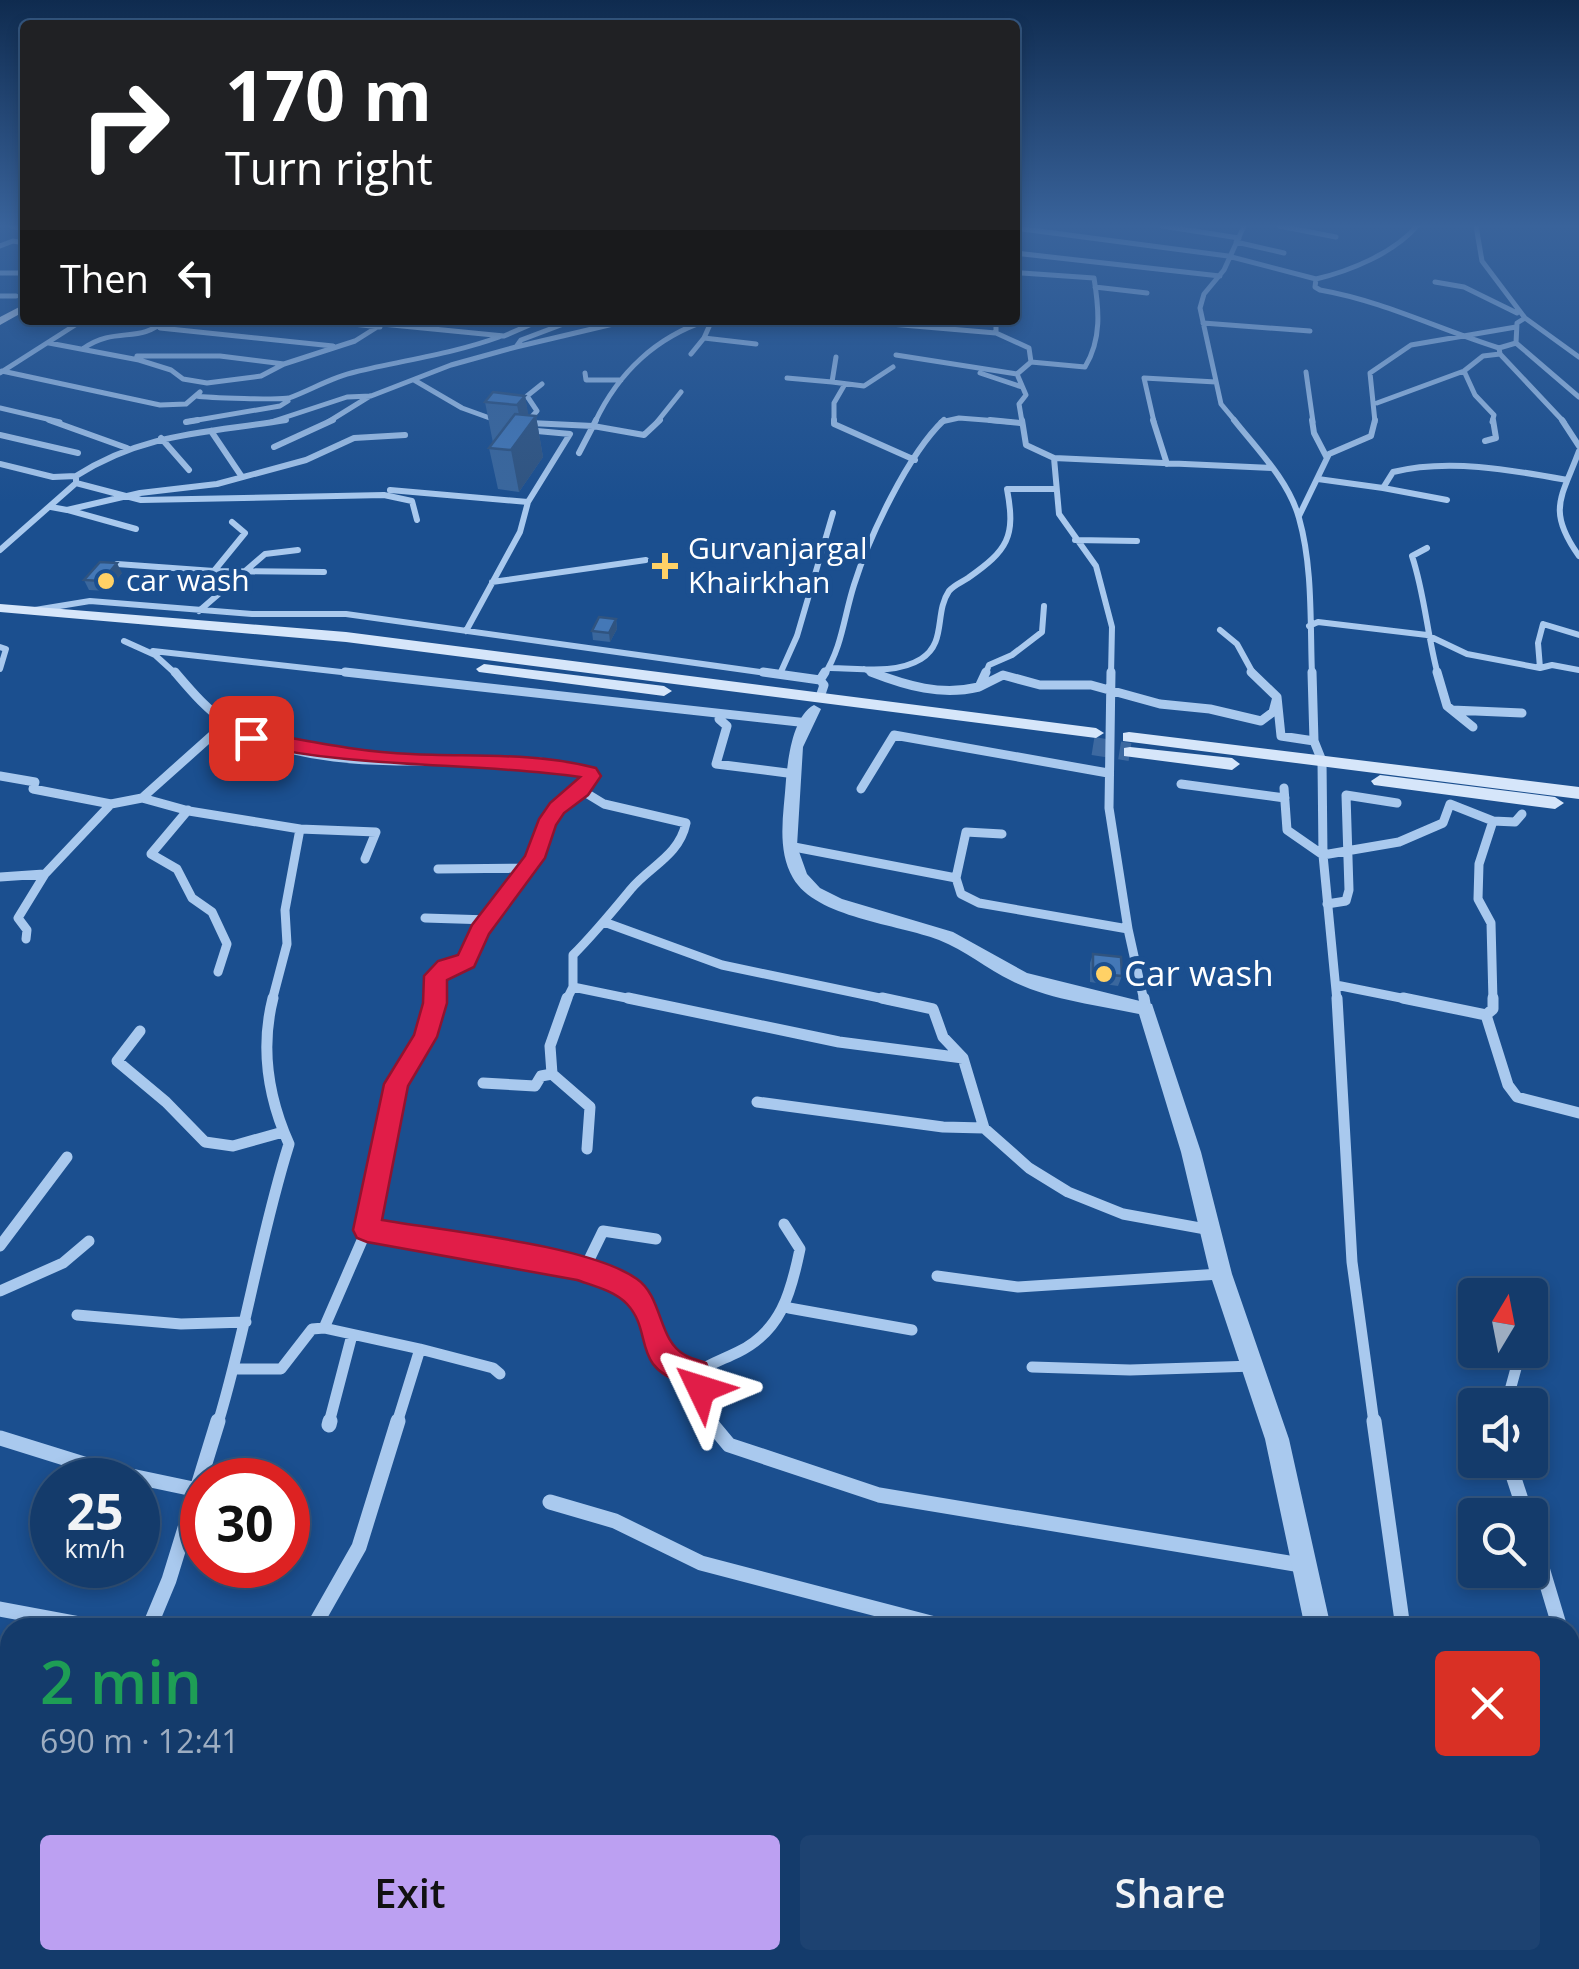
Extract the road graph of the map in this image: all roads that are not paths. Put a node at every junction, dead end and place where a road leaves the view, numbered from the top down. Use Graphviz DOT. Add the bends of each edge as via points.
graph roads {
  1 [pos="1099,318"];
  2 [pos="1202,318"];
  3 [pos="1415,318"];
  4 [pos="1521,318"];
  5 [pos="1525,318"];
  6 [pos="1203,322"];
  7 [pos="76,325"];
  8 [pos="162,325"];
  9 [pos="362,325"];
  10 [pos="389,325"];
  11 [pos="403,325"];
  12 [pos="528,325"];
  13 [pos="561,325"];
  14 [pos="609,325"];
  15 [pos="689,325"];
  16 [pos="708,325"];
  17 [pos="902,325"];
  18 [pos="996,325"];
  19 [pos="685,326"];
  20 [pos="380,327"];
  21 [pos="1516,327"];
  22 [pos="160,328"];
  23 [pos="1310,331"];
  24 [pos="996,333"];
  25 [pos="504,336"];
  26 [pos="1460,336"];
  27 [pos="704,338"];
  28 [pos="1516,343"];
  29 [pos="48,344"];
  30 [pos="756,344"];
  31 [pos="337,346"];
  32 [pos="516,347"];
  33 [pos="84,348"];
  34 [pos="1500,351"];
  35 [pos="691,354"];
  36 [pos="896,355"];
  37 [pos="836,357"];
  38 [pos="1579,357"];
  39 [pos="126,358"];
  40 [pos="1031,362"];
  41 [pos="284,364"];
  42 [pos="966,366"];
  43 [pos="893,368"];
  44 [pos="1464,371"];
  45 [pos="1,372"];
  46 [pos="1306,372"];
  47 [pos="584,373"];
  48 [pos="1017,374"];
  49 [pos="787,378"];
  50 [pos="414,380"];
  51 [pos="620,380"];
  52 [pos="832,382"];
  53 [pos="1216,382"];
  54 [pos="207,383"];
  55 [pos="542,384"];
  56 [pos="845,384"];
  57 [pos="1022,387"];
  58 [pos="680,392"];
  59 [pos="197,396"];
  60 [pos="371,396"];
  61 [pos="1579,397"];
  62 [pos="293,398"];
  63 [pos="1378,403"];
  64 [pos="181,406"];
  65 [pos="0,408"];
  66 [pos="186,422"];
  67 [pos="1020,423"];
  68 [pos="525,426"];
  69 [pos="593,426"];
  70 [pos="211,431"];
  71 [pos="181,432"];
  72 [pos="0,435"];
  73 [pos="405,435"];
  74 [pos="161,438"];
  75 [pos="1485,441"];
  76 [pos="274,446"];
  77 [pos="129,449"];
  78 [pos="1579,449"];
  79 [pos="78,452"];
  80 [pos="579,453"];
  81 [pos="1054,458"];
  82 [pos="1327,458"];
  83 [pos="915,460"];
  84 [pos="0,464"];
  85 [pos="1167,464"];
  86 [pos="1272,468"];
  87 [pos="189,470"];
  88 [pos="242,478"];
  89 [pos="1318,479"];
  90 [pos="76,480"];
  91 [pos="1566,480"];
  92 [pos="1384,488"];
  93 [pos="379,489"];
  94 [pos="1054,489"];
  95 [pos="125,496"];
  96 [pos="1446,500"];
  97 [pos="528,502"];
  98 [pos="51,507"];
  99 [pos="67,510"];
  100 [pos="833,513"];
  101 [pos="1299,516"];
  102 [pos="417,520"];
  103 [pos="232,522"];
  104 [pos="136,529"];
  105 [pos="1075,540"];
  106 [pos="1137,541"];
  107 [pos="1427,548"];
  108 [pos="0,550"];
  109 [pos="298,550"];
  110 [pos="1579,556"];
  111 [pos="646,560"];
  112 [pos="117,564"];
  113 [pos="248,570"];
  114 [pos="214,571"];
  115 [pos="324,572"];
  116 [pos="492,582"];
  117 [pos="1044,606"];
  118 [pos="0,608"];
  119 [pos="34,610"];
  120 [pos="199,610"];
  121 [pos="0,620"];
  122 [pos="1309,626"];
  123 [pos="1220,630"];
  124 [pos="466,631"];
  125 [pos="1426,635"];
  126 [pos="1579,635"];
  127 [pos="124,641"];
  128 [pos="0,647"];
  129 [pos="152,650"];
  130 [pos="858,667"];
  131 [pos="830,668"];
  132 [pos="1540,668"];
  133 [pos="0,669"];
  134 [pos="1579,670"];
  135 [pos="780,674"];
  136 [pos="980,687"];
  137 [pos="1111,692"];
  138 [pos="1277,696"];
  139 [pos="815,702"];
  140 [pos="1451,710"];
  141 [pos="1522,714"];
  142 [pos="719,719"];
  143 [pos="227,722"];
  144 [pos="1473,727"];
  145 [pos="1095,740"];
  146 [pos="1314,740"];
  147 [pos="1129,745"];
  148 [pos="1322,767"];
  149 [pos="795,774"];
  150 [pos="1108,774"];
  151 [pos="0,776"];
  152 [pos="1181,784"];
  153 [pos="861,789"];
  154 [pos="581,790"];
  155 [pos="1579,793"];
  156 [pos="142,798"];
  157 [pos="1396,803"];
  158 [pos="111,804"];
  159 [pos="1579,806"];
  160 [pos="188,810"];
  161 [pos="1522,814"];
  162 [pos="1493,821"];
  163 [pos="300,830"];
  164 [pos="1002,834"];
  165 [pos="789,846"];
  166 [pos="1349,852"];
  167 [pos="1322,856"];
  168 [pos="365,860"];
  169 [pos="528,868"];
  170 [pos="438,869"];
  171 [pos="44,874"];
  172 [pos="0,878"];
  173 [pos="956,878"];
  174 [pos="1327,904"];
  175 [pos="424,918"];
  176 [pos="489,920"];
  177 [pos="604,922"];
  178 [pos="1128,929"];
  179 [pos="26,939"];
  180 [pos="218,972"];
  181 [pos="574,986"];
  182 [pos="1336,986"];
  183 [pos="1146,1009"];
  184 [pos="1486,1014"];
  185 [pos="140,1031"];
  186 [pos="963,1058"];
  187 [pos="552,1074"];
  188 [pos="484,1083"];
  189 [pos="757,1102"];
  190 [pos="1579,1113"];
  191 [pos="984,1128"];
  192 [pos="283,1132"];
  193 [pos="587,1148"];
  194 [pos="67,1157"];
  195 [pos="784,1224"];
  196 [pos="367,1230"];
  197 [pos="1212,1230"];
  198 [pos="656,1239"];
  199 [pos="89,1241"];
  200 [pos="0,1246"];
  201 [pos="584,1270"];
  202 [pos="1221,1274"];
  203 [pos="937,1276"];
  204 [pos="0,1291"];
  205 [pos="789,1308"];
  206 [pos="78,1315"];
  207 [pos="246,1322"];
  208 [pos="324,1328"];
  209 [pos="912,1330"];
  210 [pos="352,1335"];
  211 [pos="420,1349"];
  212 [pos="1255,1366"];
  213 [pos="1032,1367"];
  214 [pos="234,1369"];
  215 [pos="696,1373"];
  216 [pos="500,1374"];
  217 [pos="329,1425"];
  218 [pos="0,1438"];
  219 [pos="208,1458"];
  220 [pos="180,1486"];
  221 [pos="550,1502"];
  222 [pos="180,1541"];
  223 [pos="1302,1566"];
  224 [pos="1548,1588"];
  225 [pos="0,1609"];
  226 [pos="48,1618"];
  227 [pos="153,1618"];
  228 [pos="319,1618"];
  229 [pos="912,1618"];
  230 [pos="1315,1618"];
  231 [pos="1402,1618"];
  232 [pos="1557,1618"];
  1 -- 40 [label="street" via="1085,367"];
  2 -- 6 [label="street"];
  3 -- 26 [label="street"];
  4 -- 21 [label="street"];
  5 -- 38 [label="street"];
  6 -- 23 [label="street"];
  6 -- 53 [label="street"];
  7 -- 29 [label="street"];
  8 -- 22 [label="street"];
  9 -- 20 [label="street"];
  10 -- 20 [label="street"];
  11 -- 25 [label="street"];
  12 -- 25 [label="street"];
  13 -- 32 [label="street"];
  14 -- 32 [label="street"];
  15 -- 19 [label="street"];
  16 -- 27 [label="street"];
  17 -- 24 [label="street"];
  18 -- 24 [label="street"];
  19 -- 51 [label="street"];
  20 -- 31 [label="street"];
  21 -- 26 [label="street"];
  21 -- 28 [label="street"];
  22 -- 31 [label="street"];
  22 -- 33 [label="street" via="138,336 106,335"];
  24 -- 40 [label="street" via="1029,348"];
  25 -- 62 [label="street" via="350,373"];
  26 -- 34 [label="street"];
  26 -- 63 [label="street" via="1411,345 1370,372"];
  27 -- 30 [label="street"];
  27 -- 35 [label="street"];
  28 -- 34 [label="street"];
  28 -- 61 [label="street"];
  29 -- 33 [label="street"];
  29 -- 45 [label="street"];
  31 -- 41 [label="street"];
  32 -- 50 [label="street"];
  33 -- 39 [label="street"];
  34 -- 44 [label="street"];
  34 -- 78 [label="street" via="1558,414"];
  36 -- 42 [label="street"];
  37 -- 52 [label="street"];
  39 -- 41 [label="street" via="220,356"];
  39 -- 54 [label="street"];
  40 -- 48 [label="street"];
  41 -- 54 [label="street" via="261,376"];
  42 -- 48 [label="street"];
  42 -- 57 [label="street"];
  43 -- 56 [label="street" via="864,386"];
  44 -- 63 [label="street"];
  44 -- 75 [label="street" via="1494,415 1496,438"];
  45 -- 64 [label="street"];
  46 -- 82 [label="street" via="1314,433"];
  47 -- 51 [label="street" via="586,380"];
  48 -- 57 [label="street"];
  49 -- 52 [label="street"];
  50 -- 60 [label="street"];
  50 -- 68 [label="street" via="479,416"];
  51 -- 69 [label="street"];
  52 -- 56 [label="street"];
  53 -- 85 [label="street" via="1144,378"];
  53 -- 86 [label="street" via="1226,414"];
  54 -- 59 [label="street"];
  55 -- 68 [label="street" via="527,396 537,410"];
  56 -- 83 [label="street" via="834,403 834,424"];
  57 -- 67 [label="street"];
  58 -- 69 [label="street" via="644,435"];
  59 -- 62 [label="street"];
  59 -- 64 [label="street"];
  60 -- 70 [label="street" via="346,397 286,420"];
  60 -- 76 [label="street"];
  62 -- 66 [label="street"];
  63 -- 82 [label="street" via="1371,436"];
  64 -- 66 [label="street" via="188,410"];
  65 -- 77 [label="street"];
  66 -- 71 [label="street"];
  67 -- 81 [label="street" via="1026,445"];
  67 -- 83 [label="street" via="944,420"];
  68 -- 69 [label="street"];
  68 -- 97 [label="street" via="570,434"];
  69 -- 80 [label="street"];
  70 -- 71 [label="street"];
  70 -- 88 [label="street"];
  71 -- 74 [label="street"];
  72 -- 79 [label="street"];
  73 -- 88 [label="street" via="354,438"];
  74 -- 77 [label="street"];
  74 -- 87 [label="street"];
  77 -- 90 [label="street" via="93,463"];
  78 -- 91 [label="street"];
  81 -- 85 [label="street"];
  81 -- 94 [label="street"];
  82 -- 89 [label="street"];
  83 -- 131 [label="street" via="858,571"];
  84 -- 90 [label="street"];
  85 -- 86 [label="street"];
  86 -- 101 [label="street"];
  88 -- 95 [label="street"];
  89 -- 92 [label="street"];
  89 -- 101 [label="street"];
  90 -- 95 [label="street"];
  90 -- 98 [label="street"];
  91 -- 92 [label="street" via="1410,468 1393,472"];
  91 -- 110 [label="street" via="1561,526"];
  92 -- 96 [label="street"];
  93 -- 97 [label="street"];
  94 -- 105 [label="street" via="1061,520"];
  94 -- 130 [label="street" via="1007,489 1015,527 1006,545 949,591 931,652 915,663"];
  95 -- 99 [label="street"];
  95 -- 102 [label="street" via="206,502 384,495 412,501"];
  97 -- 116 [label="street" via="520,532"];
  98 -- 99 [label="street"];
  98 -- 108 [label="street"];
  99 -- 104 [label="street"];
  100 -- 135 [label="street"];
  101 -- 122 [label="street"];
  103 -- 114 [label="street" via="245,533"];
  105 -- 106 [label="street"];
  105 -- 137 [label="street" via="1096,566 1107,600"];
  107 -- 125 [label="street" via="1412,556 1423,589"];
  109 -- 113 [label="street" via="269,552"];
  111 -- 116 [label="street"];
  112 -- 114 [label="street"];
  113 -- 114 [label="street"];
  113 -- 115 [label="street"];
  113 -- 120 [label="street"];
  116 -- 124 [label="street"];
  117 -- 136 [label="street" via="1042,632 989,665"];
  118 -- 119 [label="main road"];
  119 -- 120 [label="street" via="90,601"];
  119 -- 139 [label="main road" via="346,637"];
  120 -- 124 [label="street" via="346,614"];
  121 -- 139 [label="main road"];
  122 -- 125 [label="street"];
  122 -- 146 [label="street"];
  123 -- 138 [label="street"];
  124 -- 135 [label="street"];
  125 -- 132 [label="street" via="1469,654"];
  125 -- 140 [label="street"];
  126 -- 132 [label="street" via="1543,624"];
  127 -- 129 [label="street"];
  128 -- 133 [label="street" via="6,649"];
  129 -- 139 [label="street"];
  129 -- 143 [label="street"];
  130 -- 131 [label="street"];
  130 -- 136 [label="street" via="922,688"];
  131 -- 139 [label="street"];
  132 -- 134 [label="street"];
  135 -- 139 [label="street"];
  136 -- 137 [label="street" via="1003,675 1040,686 1092,685"];
  137 -- 138 [label="street" via="1261,720 1274,712"];
  137 -- 150 [label="street"];
  138 -- 146 [label="street" via="1280,736"];
  139 -- 145 [label="main road"];
  139 -- 149 [label="street" via="796,748"];
  140 -- 141 [label="street"];
  140 -- 144 [label="street"];
  142 -- 149 [label="street" via="728,726 716,764"];
  143 -- 154 [label="street" via="251,738 360,756 578,768 591,776"];
  143 -- 156 [label="street"];
  146 -- 148 [label="street"];
  147 -- 148 [label="main road"];
  148 -- 155 [label="main road"];
  148 -- 159 [label="main road"];
  148 -- 167 [label="street"];
  149 -- 165 [label="street"];
  150 -- 153 [label="street" via="894,734"];
  150 -- 178 [label="street"];
  151 -- 158 [label="street" via="34,782 34,790"];
  152 -- 167 [label="street" via="1285,793 1287,830"];
  154 -- 169 [label="street" via="546,824"];
  154 -- 177 [label="street" via="601,803 686,823 660,866"];
  156 -- 158 [label="street"];
  156 -- 160 [label="street"];
  157 -- 166 [label="street" via="1346,795"];
  158 -- 171 [label="street"];
  160 -- 163 [label="street"];
  160 -- 180 [label="street" via="151,854 177,869 192,898 212,912 228,944"];
  161 -- 162 [label="street" via="1515,822"];
  162 -- 166 [label="street" via="1450,804 1443,823"];
  162 -- 184 [label="street" via="1478,899 1491,923 1493,1008"];
  163 -- 168 [label="street" via="376,832"];
  163 -- 192 [label="street" via="285,910 287,944 265,1029 270,1103"];
  164 -- 173 [label="street" via="966,832"];
  165 -- 173 [label="street"];
  165 -- 183 [label="street" via="800,876 836,904 947,936 1034,982"];
  166 -- 167 [label="street"];
  166 -- 174 [label="street" via="1346,902"];
  167 -- 174 [label="street"];
  169 -- 170 [label="street"];
  169 -- 176 [label="street"];
  171 -- 172 [label="street"];
  171 -- 179 [label="street" via="18,918"];
  173 -- 178 [label="street" via="961,894 979,903"];
  174 -- 182 [label="street"];
  175 -- 176 [label="street"];
  176 -- 196 [label="street" via="466,961 436,976 426,1037 396,1084"];
  177 -- 181 [label="street" via="573,955"];
  177 -- 186 [label="street" via="722,965 922,1004 938,1014 942,1037"];
  178 -- 183 [label="street"];
  181 -- 186 [label="street" via="839,1042"];
  181 -- 187 [label="street" via="550,1046"];
  182 -- 184 [label="street"];
  182 -- 231 [label="street" via="1352,1262"];
  183 -- 197 [label="street"];
  184 -- 190 [label="street" via="1517,1098"];
  185 -- 192 [label="street" via="117,1060 201,1140 222,1146"];
  186 -- 191 [label="street"];
  187 -- 188 [label="street" via="535,1086"];
  187 -- 193 [label="street" via="586,1098"];
  189 -- 191 [label="street"];
  191 -- 197 [label="street" via="1068,1192 1150,1222"];
  192 -- 207 [label="street" via="289,1144"];
  194 -- 200 [label="street"];
  195 -- 205 [label="street" via="800,1249"];
  196 -- 201 [label="street"];
  196 -- 208 [label="street"];
  197 -- 202 [label="street"];
  198 -- 201 [label="street" via="603,1232"];
  199 -- 204 [label="street" via="64,1263"];
  201 -- 215 [label="street" via="640,1297 672,1366"];
  202 -- 203 [label="street" via="1018,1287"];
  202 -- 212 [label="street"];
  205 -- 209 [label="street"];
  205 -- 215 [label="street" via="760,1339"];
  206 -- 207 [label="street"];
  207 -- 214 [label="street"];
  208 -- 210 [label="street"];
  208 -- 214 [label="street" via="312,1330 282,1369"];
  210 -- 211 [label="street"];
  210 -- 217 [label="street"];
  211 -- 216 [label="street"];
  211 -- 228 [label="street" via="359,1547"];
  212 -- 213 [label="street"];
  212 -- 223 [label="street" via="1290,1493"];
  214 -- 219 [label="street"];
  215 -- 223 [label="street" via="707,1420 729,1445 879,1495"];
  218 -- 220 [label="street"];
  221 -- 229 [label="street" via="615,1520 701,1562"];
  222 -- 227 [label="street"];
  223 -- 230 [label="street"];
  224 -- 232 [label="street"];
  225 -- 226 [label="street"];
}
